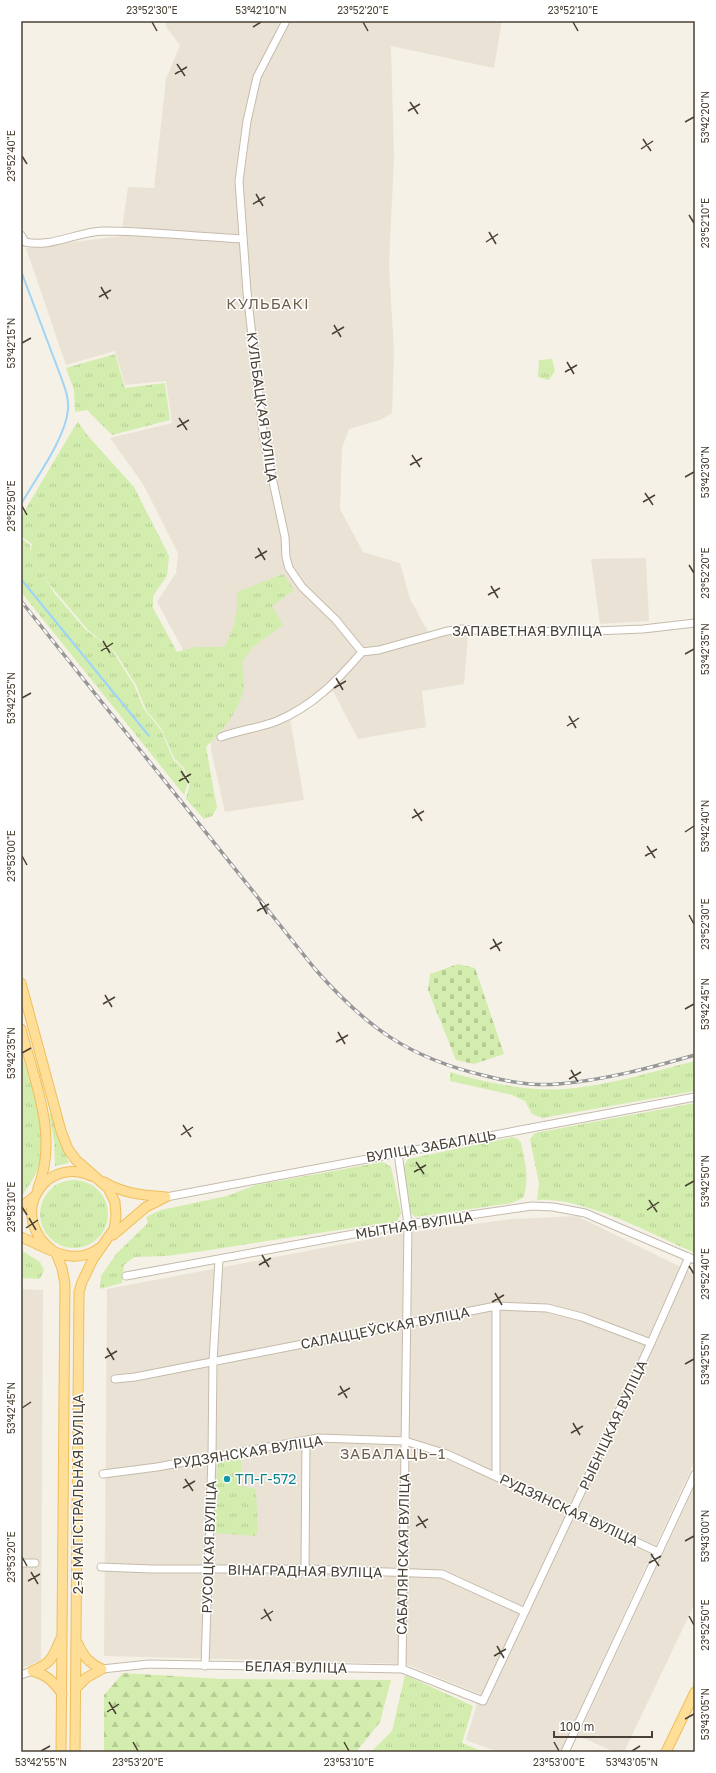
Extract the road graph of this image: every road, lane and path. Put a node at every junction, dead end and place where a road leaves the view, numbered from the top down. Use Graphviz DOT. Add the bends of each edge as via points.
graph roads {
  1 [pos="286,21"];
  2 [pos="21,235"];
  3 [pos="243,239"];
  4 [pos="695,623"];
  5 [pos="362,652"];
  6 [pos="221,738"];
  7 [pos="21,983"];
  8 [pos="21,1029"];
  9 [pos="695,1097"];
  10 [pos="398,1153"];
  11 [pos="97,1178"];
  12 [pos="35,1196"];
  13 [pos="166,1197"];
  14 [pos="21,1207"];
  15 [pos="408,1224"];
  16 [pos="21,1237"];
  17 [pos="105,1243"];
  18 [pos="56,1253"];
  19 [pos="692,1258"];
  20 [pos="219,1260"];
  21 [pos="126,1276"];
  22 [pos="496,1306"];
  23 [pos="407,1325"];
  24 [pos="651,1343"];
  25 [pos="213,1362"];
  26 [pos="115,1379"];
  27 [pos="306,1441"];
  28 [pos="405,1441"];
  29 [pos="212,1456"];
  30 [pos="103,1474"];
  31 [pos="695,1474"];
  32 [pos="496,1476"];
  33 [pos="572,1512"];
  34 [pos="658,1552"];
  35 [pos="21,1563"];
  36 [pos="35,1563"];
  37 [pos="101,1567"];
  38 [pos="209,1568"];
  39 [pos="305,1569"];
  40 [pos="403,1573"];
  41 [pos="525,1612"];
  42 [pos="62,1632"];
  43 [pos="77,1642"];
  44 [pos="205,1666"];
  45 [pos="102,1669"];
  46 [pos="402,1669"];
  47 [pos="32,1671"];
  48 [pos="21,1675"];
  49 [pos="76,1688"];
  50 [pos="695,1692"];
  51 [pos="62,1694"];
  52 [pos="483,1701"];
  53 [pos="61,1752"];
  54 [pos="75,1752"];
  55 [pos="565,1752"];
  56 [pos="666,1752"];
  1 -- 3 [label="street, КУЛЬБАЦКАЯ ВУЛІЦА" via="257,77 247,121 239,181"];
  2 -- 3 [label="street" via="25,242 38,245 102,231"];
  3 -- 5 [label="street, КУЛЬБАЦКАЯ ВУЛІЦА" via="246,292 264,440 289,568 302,587 336,620"];
  4 -- 5 [label="street, ЗАПАВЕТНАЯ ВУЛІЦА" via="596,631 495,632 462,629"];
  5 -- 6 [label="street" via="332,686 302,709 276,721"];
  7 -- 11 [label="main road" via="61,1131 76,1160"];
  8 -- 12 [label="main road" via="46,1131 47,1151"];
  9 -- 10 [label="street, ВУЛІЦА ЗАБАЛАЦЬ"];
  10 -- 13 [label="street, ВУЛІЦА ЗАБАЛАЦЬ"];
  10 -- 15 [label="street, САБАЛЯНСКАЯ ВУЛІЦА"];
  11 -- 12 [label="main road" via="86,1173 62,1173 51,1178"];
  11 -- 13 [label="main road" via="128,1192"];
  11 -- 17 [label="main road" via="108,1188 116,1209 114,1229"];
  12 -- 14 [label="main road"];
  12 -- 18 [label="main road" via="31,1209 36,1235 45,1246"];
  13 -- 17 [label="main road" via="146,1207"];
  15 -- 19 [label="street, МЫТНАЯ ВУЛІЦА" via="532,1206 553,1207 585,1213"];
  15 -- 20 [label="street, МЫТНАЯ ВУЛІЦА"];
  15 -- 23 [label="street, САБАЛЯНСКАЯ ВУЛІЦА"];
  16 -- 18 [label="main road"];
  17 -- 18 [label="main road" via="88,1255 72,1257"];
  17 -- 43 [label="main road, 2-Я МАГІСТРАЛЬНАЯ ВУЛІЦА" via="93,1259 79,1292"];
  18 -- 42 [label="main road, 2-Я МАГІСТРАЛЬНАЯ ВУЛІЦА" via="65,1284"];
  19 -- 24 [label="street, РЫБНІЦКАЯ ВУЛІЦА"];
  20 -- 21 [label="street, МЫТНАЯ ВУЛІЦА"];
  20 -- 25 [label="street, РУСОЦКАЯ ВУЛІЦА"];
  22 -- 23 [label="street, САЛАЦЦЕЎСКАЯ ВУЛІЦА"];
  22 -- 24 [label="street, САЛАЦЦЕЎСКАЯ ВУЛІЦА" via="547,1308 582,1317"];
  22 -- 32 [label="street"];
  23 -- 25 [label="street, САЛАЦЦЕЎСКАЯ ВУЛІЦА"];
  23 -- 28 [label="street, САБАЛЯНСКАЯ ВУЛІЦА"];
  24 -- 33 [label="street, РЫБНІЦКАЯ ВУЛІЦА"];
  25 -- 26 [label="street, САЛАЦЦЕЎСКАЯ ВУЛІЦА"];
  25 -- 29 [label="street, РУСОЦКАЯ ВУЛІЦА"];
  27 -- 28 [label="street, РУДЗЯНСКАЯ ВУЛІЦА" via="324,1438"];
  27 -- 29 [label="street, РУДЗЯНСКАЯ ВУЛІЦА"];
  27 -- 39 [label="street"];
  28 -- 32 [label="street, РУДЗЯНСКАЯ ВУЛІЦА" via="447,1454"];
  28 -- 40 [label="street, САБАЛЯНСКАЯ ВУЛІЦА"];
  29 -- 30 [label="street, РУДЗЯНСКАЯ ВУЛІЦА"];
  29 -- 38 [label="street, РУСОЦКАЯ ВУЛІЦА"];
  31 -- 34 [label="street"];
  32 -- 33 [label="street, РУДЗЯНСКАЯ ВУЛІЦА"];
  33 -- 34 [label="street, РУДЗЯНСКАЯ ВУЛІЦА"];
  33 -- 41 [label="street, РЫБНІЦКАЯ ВУЛІЦА"];
  34 -- 55 [label="street"];
  35 -- 36 [label="street"];
  37 -- 38 [label="street, ВІНАГРАДНАЯ ВУЛІЦА"];
  38 -- 39 [label="street, ВІНАГРАДНАЯ ВУЛІЦА"];
  38 -- 44 [label="street, РУСОЦКАЯ ВУЛІЦА"];
  39 -- 40 [label="street, ВІНАГРАДНАЯ ВУЛІЦА"];
  40 -- 41 [label="street, ВІНАГРАДНАЯ ВУЛІЦА" via="442,1574"];
  40 -- 46 [label="street, САБАЛЯНСКАЯ ВУЛІЦА"];
  41 -- 52 [label="street, РЫБНІЦКАЯ ВУЛІЦА"];
  42 -- 47 [label="main road" via="56,1652 50,1661"];
  42 -- 51 [label="main road, 2-Я МАГІСТРАЛЬНАЯ ВУЛІЦА"];
  43 -- 45 [label="main road" via="86,1659"];
  43 -- 49 [label="main road, 2-Я МАГІСТРАЛЬНАЯ ВУЛІЦА"];
  44 -- 45 [label="street, БЕЛАЯ ВУЛІЦА" via="149,1664"];
  44 -- 46 [label="street, БЕЛАЯ ВУЛІЦА"];
  45 -- 49 [label="main road" via="86,1678"];
  46 -- 52 [label="street, БЕЛАЯ ВУЛІЦА"];
  47 -- 48 [label="street"];
  47 -- 51 [label="main road" via="41,1673 56,1684"];
  49 -- 54 [label="main road, 2-Я МАГІСТРАЛЬНАЯ ВУЛІЦА"];
  50 -- 56 [label="main road"];
  51 -- 53 [label="main road, 2-Я МАГІСТРАЛЬНАЯ ВУЛІЦА"];
}
